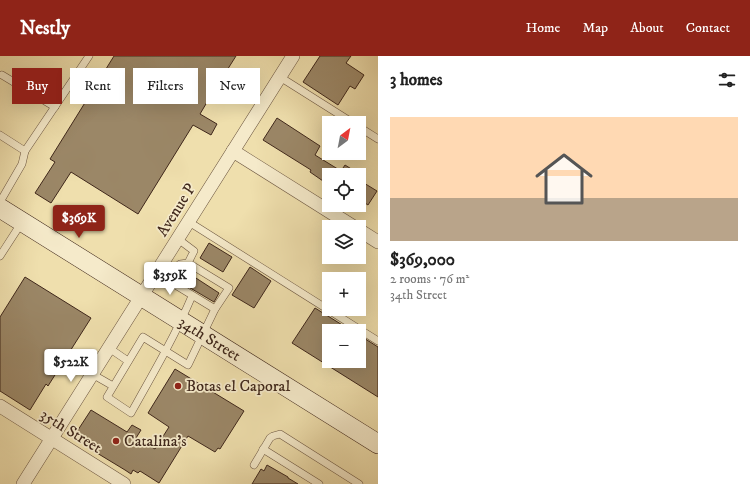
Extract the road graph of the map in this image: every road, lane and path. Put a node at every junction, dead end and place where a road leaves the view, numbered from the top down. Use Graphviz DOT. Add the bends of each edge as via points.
graph roads {
  1 [pos="89,56"];
  2 [pos="294,56"];
  3 [pos="1,76"];
  4 [pos="280,77"];
  5 [pos="55,107"];
  6 [pos="342,116"];
  7 [pos="366,131"];
  8 [pos="0,135"];
  9 [pos="378,139"];
  10 [pos="25,151"];
  11 [pos="233,151"];
  12 [pos="0,202"];
  13 [pos="0,208"];
  14 [pos="343,220"];
  15 [pos="22,222"];
  16 [pos="189,222"];
  17 [pos="366,234"];
  18 [pos="178,239"];
  19 [pos="378,242"];
  20 [pos="0,256"];
  21 [pos="188,263"];
  22 [pos="169,266"];
  23 [pos="192,296"];
  24 [pos="142,297"];
  25 [pos="215,310"];
  26 [pos="181,321"];
  27 [pos="203,335"];
  28 [pos="378,341"];
  29 [pos="109,348"];
  30 [pos="165,351"];
  31 [pos="128,361"];
  32 [pos="92,374"];
  33 [pos="113,386"];
  34 [pos="0,406"];
  35 [pos="51,438"];
  36 [pos="378,444"];
  37 [pos="264,449"];
  38 [pos="254,465"];
  39 [pos="23,484"];
  40 [pos="124,484"];
  41 [pos="319,484"];
  42 [pos="359,484"];
  1 -- 5 [label="lane"];
  2 -- 4 [label="street, Avenue P"];
  3 -- 5 [label="lane"];
  4 -- 6 [label="lane"];
  4 -- 11 [label="street, Avenue P"];
  5 -- 10 [label="lane"];
  7 -- 9 [label="lane"];
  8 -- 10 [label="lane"];
  10 -- 12 [label="lane" via="22,164"];
  11 -- 14 [label="street"];
  11 -- 16 [label="street, Avenue P"];
  13 -- 15 [label="main road, 34th Street"];
  15 -- 20 [label="lane"];
  15 -- 24 [label="main road, 34th Street"];
  16 -- 18 [label="street, Avenue P"];
  16 -- 28 [label="lane"];
  17 -- 19 [label="street"];
  18 -- 21 [label="lane" via="194,251"];
  18 -- 22 [label="street, Avenue P"];
  21 -- 22 [label="lane"];
  21 -- 25 [label="lane" via="229,288"];
  22 -- 23 [label="lane" via="169,281"];
  22 -- 24 [label="street, Avenue P"];
  23 -- 25 [label="lane"];
  23 -- 26 [label="lane"];
  24 -- 26 [label="main road, 34th Street"];
  24 -- 29 [label="street, Avenue P"];
  25 -- 27 [label="lane"];
  26 -- 27 [label="main road, 34th Street"];
  26 -- 30 [label="lane"];
  27 -- 30 [label="lane" via="188,365"];
  27 -- 36 [label="main road, 34th Street"];
  29 -- 31 [label="lane"];
  29 -- 32 [label="street, Avenue P"];
  30 -- 31 [label="lane" via="143,337"];
  30 -- 33 [label="lane" via="131,413 107,397"];
  31 -- 33 [label="lane"];
  32 -- 33 [label="lane"];
  32 -- 35 [label="street, Avenue P"];
  34 -- 35 [label="street, 35th Street"];
  35 -- 39 [label="street, Avenue P"];
  35 -- 40 [label="street, 35th Street"];
  37 -- 38 [label="lane"];
  37 -- 41 [label="lane"];
  37 -- 42 [label="lane" via="273,436 283,435"];
}
